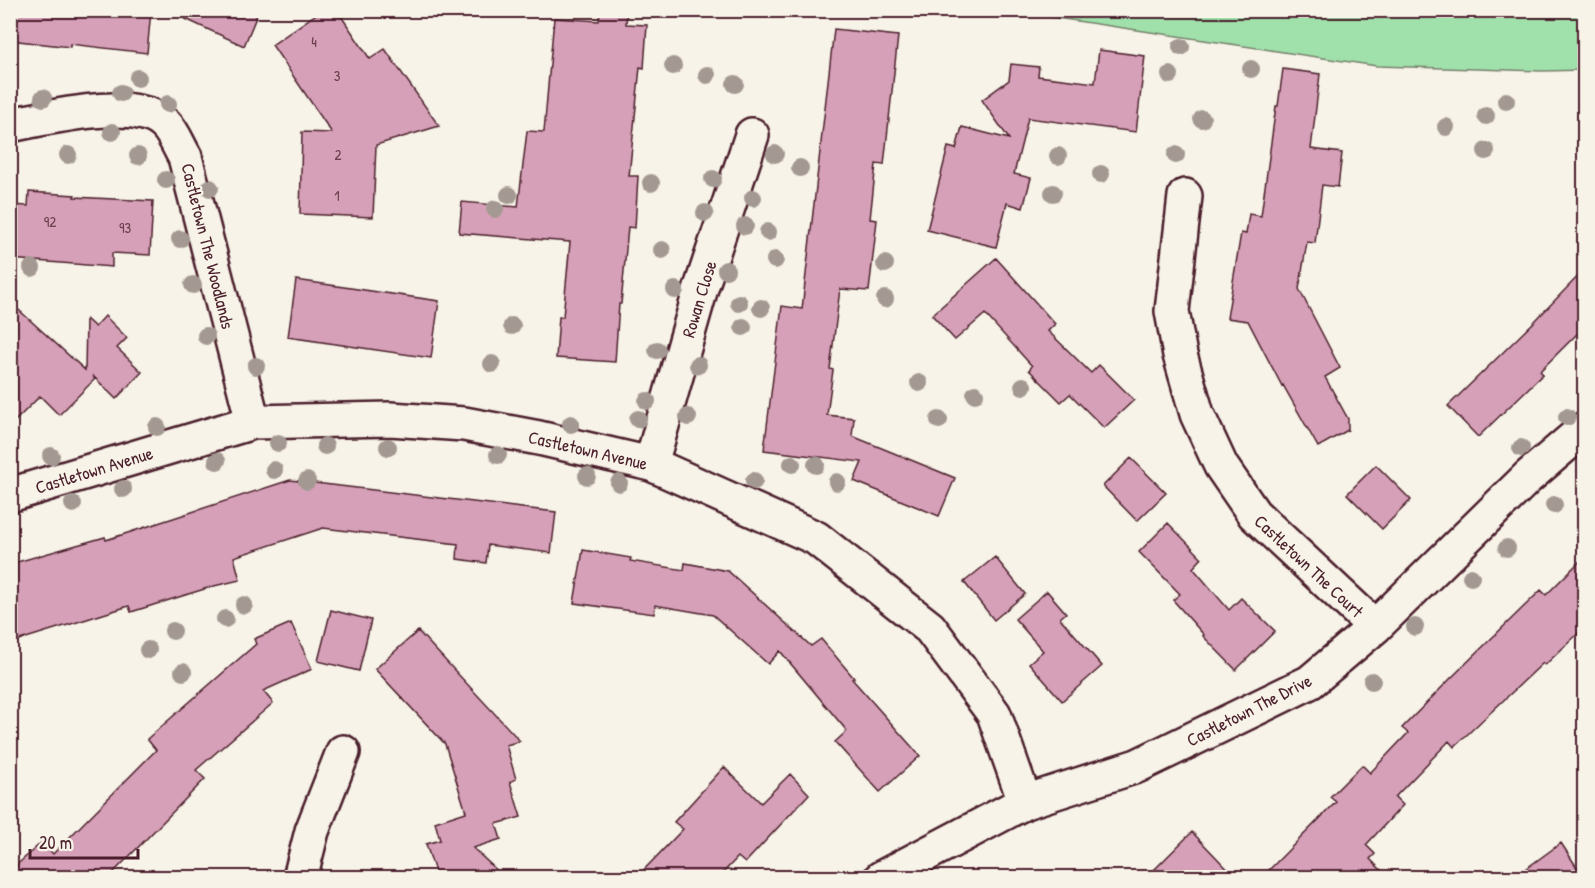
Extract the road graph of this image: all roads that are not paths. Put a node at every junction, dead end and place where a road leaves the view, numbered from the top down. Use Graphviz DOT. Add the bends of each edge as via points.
graph roads {
  1 [pos="10,124"];
  2 [pos="752,135"];
  3 [pos="1185,196"];
  4 [pos="253,422"];
  5 [pos="1584,429"];
  6 [pos="651,464"];
  7 [pos="10,495"];
  8 [pos="1375,627"];
  9 [pos="343,752"];
  10 [pos="1025,802"];
  11 [pos="300,878"];
  12 [pos="881,878"];
  1 -- 4 [label="street, Castletown The Woodlands" via="122,110 146,113 165,123 185,157"];
  2 -- 6 [label="street, Rowan Close" via="701,288"];
  3 -- 8 [label="street, Castletown The Court" via="1172,311 1197,414 1221,466 1254,514"];
  4 -- 6 [label="street, Castletown Avenue" via="390,419 464,424"];
  4 -- 7 [label="street, Castletown Avenue"];
  5 -- 8 [label="street, Castletown The Drive" via="1528,477"];
  6 -- 10 [label="street, Castletown Avenue" via="816,538 930,628 994,714"];
  8 -- 10 [label="street, Castletown The Drive" via="1310,682 1137,766"];
  9 -- 11 [label="street" via="312,831"];
  10 -- 12 [label="street, Castletown The Drive"];
}
